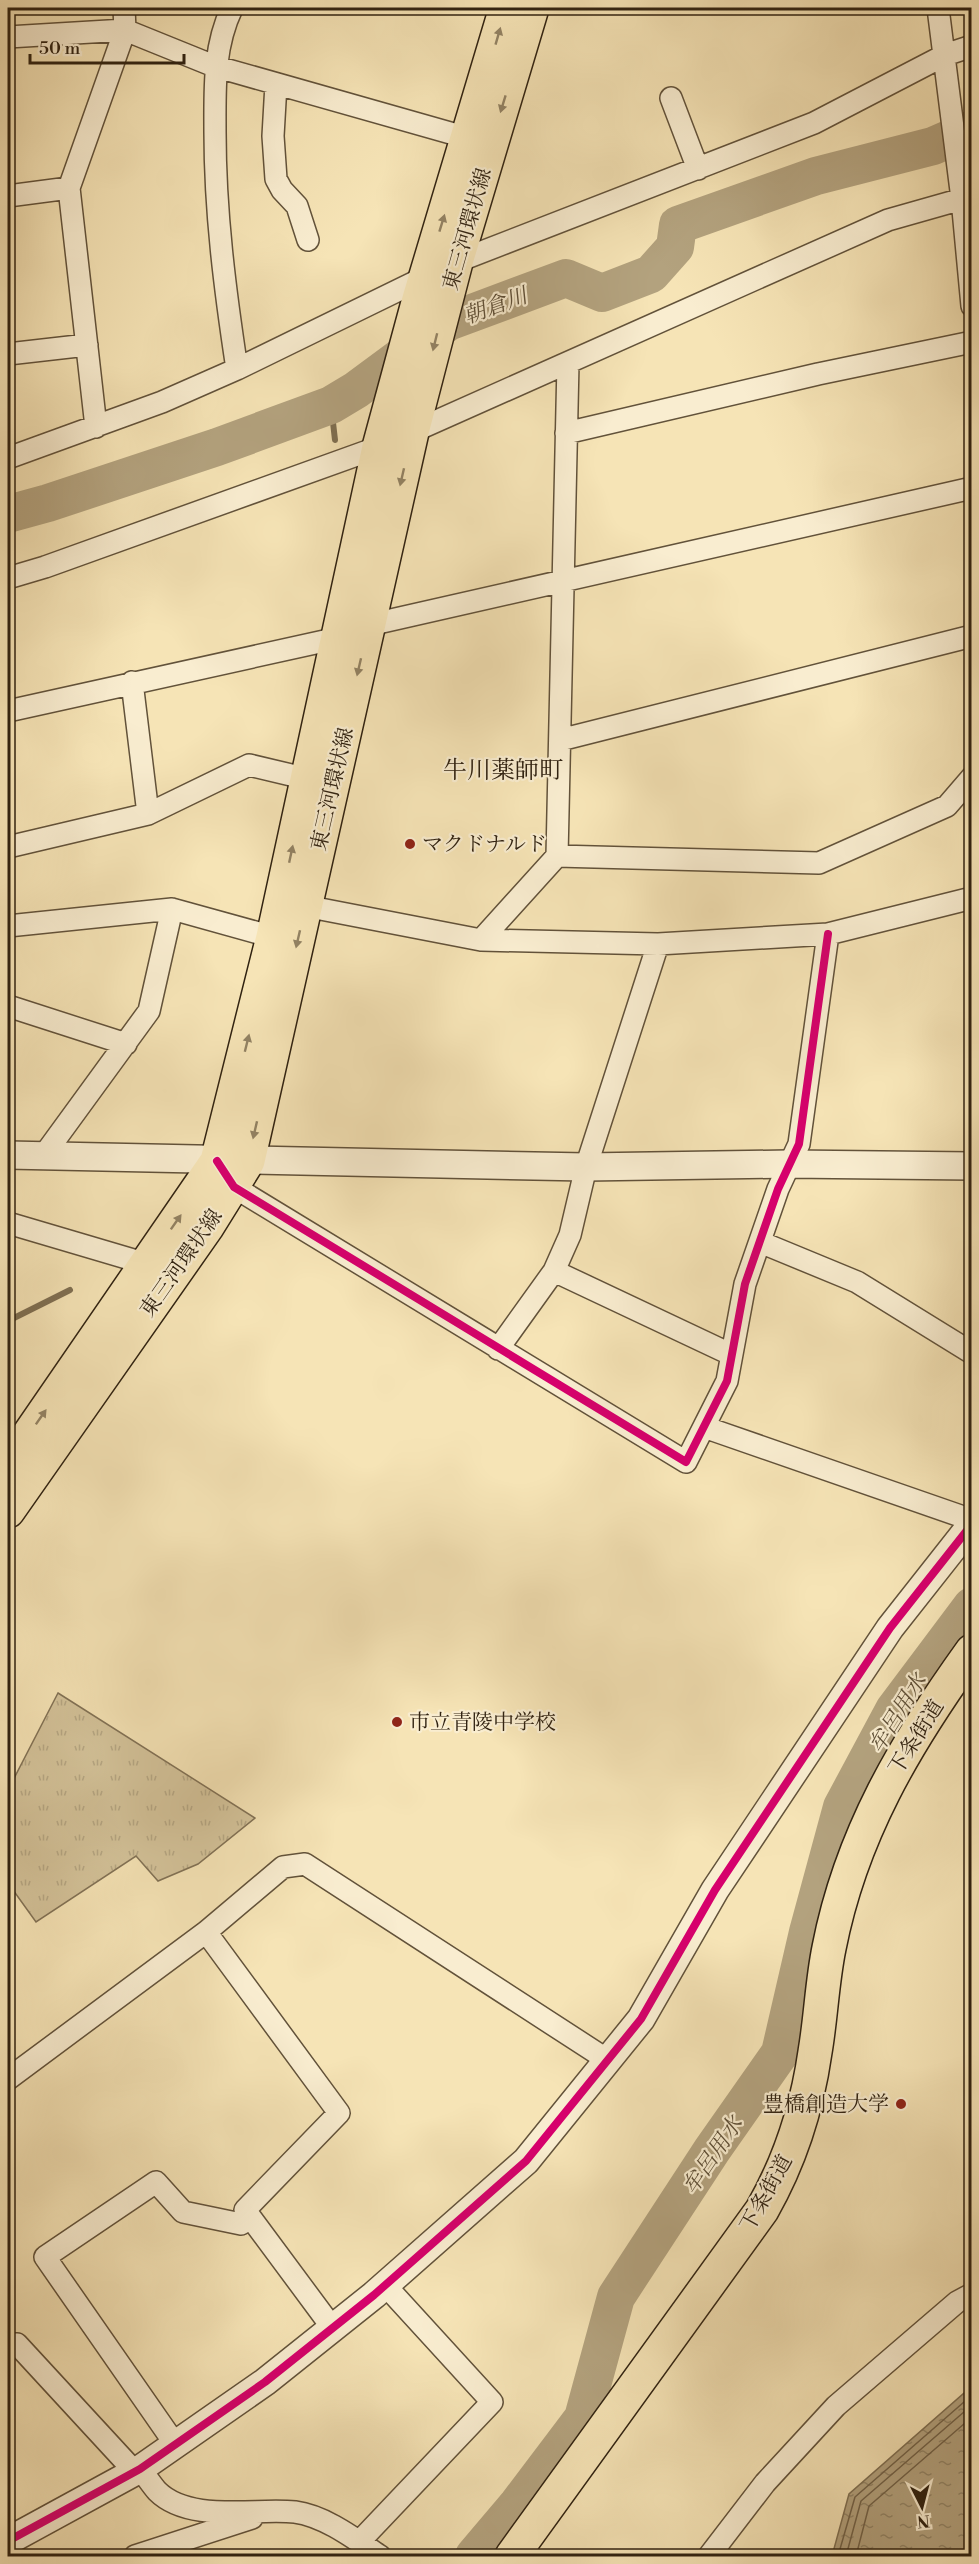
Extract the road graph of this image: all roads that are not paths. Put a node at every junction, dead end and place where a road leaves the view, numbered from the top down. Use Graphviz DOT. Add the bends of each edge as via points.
graph roads {
  1 [pos="124,8"];
  2 [pos="232,8"];
  3 [pos="506,8"];
  4 [pos="532,8"];
  5 [pos="938,8"];
  6 [pos="125,30"];
  7 [pos="8,37"];
  8 [pos="972,46"];
  9 [pos="945,63"];
  10 [pos="214,66"];
  11 [pos="276,84"];
  12 [pos="671,98"];
  13 [pos="468,138"];
  14 [pos="699,168"];
  15 [pos="69,188"];
  16 [pos="965,191"];
  17 [pos="8,196"];
  18 [pos="308,240"];
  19 [pos="438,281"];
  20 [pos="972,306"];
  21 [pos="972,342"];
  22 [pos="87,345"];
  23 [pos="8,354"];
  24 [pos="568,363"];
  25 [pos="237,369"];
  26 [pos="96,427"];
  27 [pos="398,432"];
  28 [pos="567,434"];
  29 [pos="8,458"];
  30 [pos="972,488"];
  31 [pos="8,578"];
  32 [pos="563,582"];
  33 [pos="369,625"];
  34 [pos="972,636"];
  35 [pos="338,638"];
  36 [pos="132,682"];
  37 [pos="8,711"];
  38 [pos="560,740"];
  39 [pos="972,777"];
  40 [pos="308,779"];
  41 [pos="148,814"];
  42 [pos="8,847"];
  43 [pos="557,856"];
  44 [pos="972,898"];
  45 [pos="305,906"];
  46 [pos="172,909"];
  47 [pos="8,926"];
  48 [pos="828,934"];
  49 [pos="273,937"];
  50 [pos="482,940"];
  51 [pos="658,944"];
  52 [pos="8,1006"];
  53 [pos="126,1044"];
  54 [pos="8,1155"];
  55 [pos="44,1155"];
  56 [pos="789,1164"];
  57 [pos="586,1167"];
  58 [pos="233,1170"];
  59 [pos="965,1170"];
  60 [pos="8,1223"];
  61 [pos="760,1242"];
  62 [pos="147,1264"];
  63 [pos="554,1271"];
  64 [pos="498,1349"];
  65 [pos="972,1353"];
  66 [pos="730,1354"];
  67 [pos="704,1427"];
  68 [pos="8,1465"];
  69 [pos="8,1511"];
  70 [pos="972,1522"];
  71 [pos="972,1652"];
  72 [pos="206,1932"];
  73 [pos="609,2061"];
  74 [pos="8,2079"];
  75 [pos="251,2218"];
  76 [pos="385,2285"];
  77 [pos="972,2294"];
  78 [pos="334,2330"];
  79 [pos="8,2345"];
  80 [pos="175,2445"];
  81 [pos="138,2471"];
  82 [pos="267,2513"];
  83 [pos="8,2541"];
  84 [pos="359,2542"];
  85 [pos="135,2556"];
  86 [pos="380,2556"];
  87 [pos="512,2556"];
  88 [pos="709,2556"];
  1 -- 6 [label="street"];
  2 -- 10 [label="street"];
  13 -- 3 [label="main road, 東三河環状線, one-way"];
  4 -- 19 [label="main road, 東三河環状線, one-way"];
  5 -- 9 [label="street"];
  6 -- 7 [label="street"];
  6 -- 10 [label="street"];
  6 -- 15 [label="street"];
  8 -- 9 [label="street"];
  9 -- 14 [label="street" via="814,123"];
  9 -- 16 [label="street"];
  10 -- 11 [label="street"];
  10 -- 25 [label="street" via="217,212"];
  11 -- 13 [label="street"];
  11 -- 18 [label="street" via="276,178 297,206"];
  12 -- 14 [label="street"];
  19 -- 13 [label="main road, 東三河環状線, one-way"];
  14 -- 19 [label="street"];
  15 -- 17 [label="street"];
  15 -- 22 [label="street"];
  16 -- 20 [label="street"];
  16 -- 24 [label="street" via="888,220"];
  19 -- 25 [label="street"];
  19 -- 27 [label="main road, 東三河環状線"];
  21 -- 28 [label="street"];
  22 -- 23 [label="street"];
  22 -- 26 [label="street"];
  24 -- 27 [label="street"];
  24 -- 28 [label="street"];
  25 -- 26 [label="street"];
  26 -- 29 [label="street"];
  27 -- 31 [label="street"];
  27 -- 33 [label="main road, 東三河環状線, one-way"];
  27 -- 35 [label="main road, 東三河環状線"];
  28 -- 32 [label="street"];
  30 -- 32 [label="street"];
  32 -- 33 [label="street"];
  32 -- 38 [label="street"];
  33 -- 35 [label="street"];
  33 -- 45 [label="main road, 東三河環状線, one-way"];
  34 -- 38 [label="street"];
  35 -- 36 [label="street"];
  35 -- 40 [label="main road, 東三河環状線"];
  36 -- 37 [label="street"];
  36 -- 41 [label="street"];
  38 -- 43 [label="street"];
  39 -- 43 [label="street" via="946,806 819,863"];
  40 -- 41 [label="street" via="249,765"];
  49 -- 40 [label="main road, 東三河環状線, one-way"];
  41 -- 42 [label="street"];
  43 -- 50 [label="street"];
  44 -- 48 [label="street"];
  45 -- 50 [label="street"];
  45 -- 58 [label="main road, 東三河環状線, one-way"];
  46 -- 47 [label="street"];
  46 -- 49 [label="street"];
  46 -- 53 [label="street" via="149,1011"];
  48 -- 51 [label="street"];
  48 -- 56 [label="street" via="799,1144"];
  58 -- 49 [label="main road, 東三河環状線, one-way"];
  50 -- 51 [label="street"];
  51 -- 57 [label="street"];
  52 -- 53 [label="street"];
  53 -- 55 [label="street"];
  54 -- 55 [label="street"];
  55 -- 58 [label="street"];
  56 -- 57 [label="street"];
  56 -- 59 [label="street"];
  56 -- 61 [label="street"];
  57 -- 58 [label="street"];
  57 -- 63 [label="street" via="570,1235"];
  62 -- 58 [label="main road, 東三河環状線, one-way"];
  58 -- 64 [label="street"];
  58 -- 69 [label="main road, 東三河環状線"];
  60 -- 62 [label="street"];
  61 -- 65 [label="street" via="857,1282"];
  61 -- 66 [label="street" via="745,1284"];
  68 -- 62 [label="main road, 東三河環状線, one-way"];
  63 -- 64 [label="street"];
  63 -- 66 [label="street"];
  64 -- 67 [label="street" via="686,1462"];
  66 -- 67 [label="street" via="727,1381"];
  67 -- 70 [label="street"];
  70 -- 73 [label="street" via="890,1628 715,1890 641,2019"];
  71 -- 87 [label="main road, 下条街道" via="884,1788 852,1864 829,1947 810,2081 797,2134 778,2181 762,2210"];
  72 -- 73 [label="street" via="283,1867 305,1864"];
  72 -- 74 [label="street"];
  72 -- 75 [label="street" via="339,2113 245,2210"];
  73 -- 76 [label="street" via="526,2161"];
  75 -- 78 [label="street"];
  75 -- 80 [label="street" via="241,2224 183,2212 156,2182 45,2256"];
  76 -- 78 [label="street"];
  76 -- 84 [label="street" via="492,2402"];
  77 -- 88 [label="street" via="957,2302 836,2406 765,2483"];
  78 -- 80 [label="street"];
  79 -- 81 [label="street" via="17,2344"];
  80 -- 81 [label="street"];
  81 -- 82 [label="street" via="159,2492 181,2506"];
  81 -- 83 [label="street"];
  82 -- 84 [label="street" via="296,2512 321,2520"];
  82 -- 85 [label="street"];
  84 -- 86 [label="street"];
}
